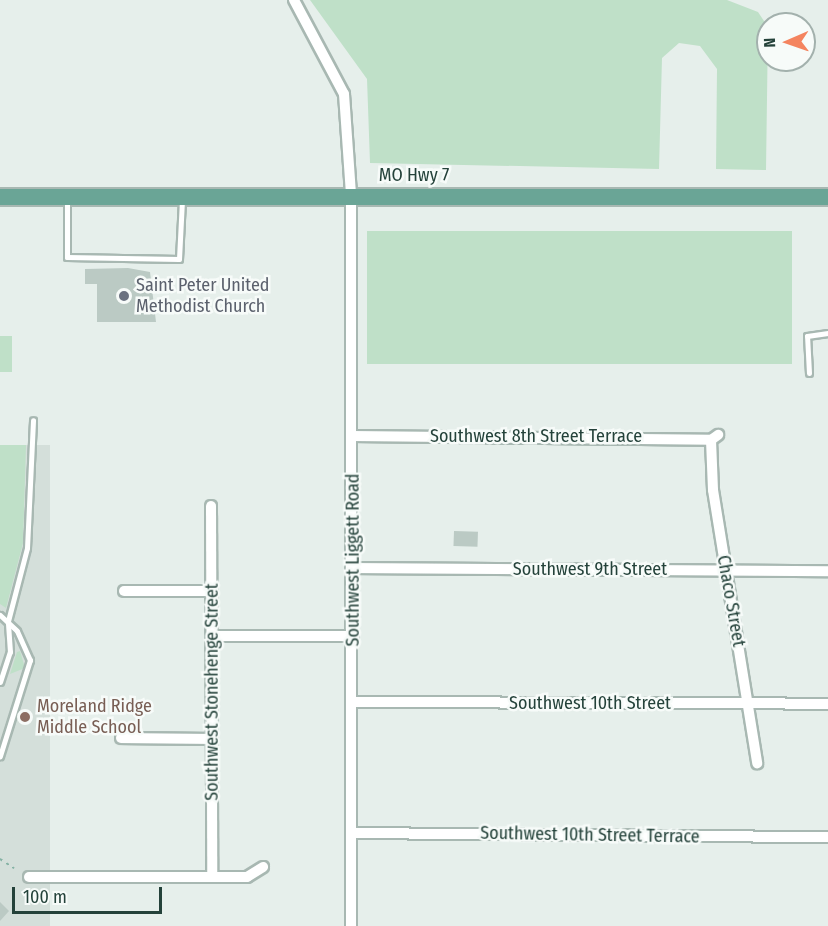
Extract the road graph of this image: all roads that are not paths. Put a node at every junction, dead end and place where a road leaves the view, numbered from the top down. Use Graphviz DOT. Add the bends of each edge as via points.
graph roads {
  1 [pos="294,0"];
  2 [pos="351,195"];
  3 [pos="0,197"];
  4 [pos="67,197"];
  5 [pos="828,197"];
  6 [pos="182,198"];
  7 [pos="828,333"];
  8 [pos="809,373"];
  9 [pos="33,420"];
  10 [pos="352,436"];
  11 [pos="714,437"];
  12 [pos="211,506"];
  13 [pos="353,568"];
  14 [pos="725,570"];
  15 [pos="828,571"];
  16 [pos="124,591"];
  17 [pos="212,591"];
  18 [pos="0,615"];
  19 [pos="8,621"];
  20 [pos="212,636"];
  21 [pos="353,636"];
  22 [pos="0,682"];
  23 [pos="353,702"];
  24 [pos="748,704"];
  25 [pos="828,704"];
  26 [pos="122,738"];
  27 [pos="211,739"];
  28 [pos="0,756"];
  29 [pos="757,762"];
  30 [pos="351,833"];
  31 [pos="828,837"];
  32 [pos="263,867"];
  33 [pos="29,877"];
  34 [pos="212,878"];
  35 [pos="351,926"];
  1 -- 2 [label="street, Southwest Liggett Road" via="344,94"];
  2 -- 5 [label="main road, MO Hwy 7"];
  2 -- 6 [label="main road, MO Hwy 7"];
  2 -- 10 [label="street, Southwest Liggett Road"];
  3 -- 4 [label="main road, MO Hwy 7"];
  4 -- 6 [label="main road, MO Hwy 7"];
  4 -- 6 [label="lane" via="67,256 179,260"];
  7 -- 8 [label="lane" via="807,336"];
  9 -- 19 [label="lane" via="27,548"];
  10 -- 11 [label="street, Southwest 8th Street Terrace"];
  10 -- 13 [label="street, Southwest Liggett Road"];
  11 -- 14 [label="street, Chaco Street"];
  12 -- 17 [label="street, Southwest Stonehenge Street"];
  13 -- 14 [label="street, Southwest 9th Street"];
  13 -- 21 [label="street, Southwest Liggett Road"];
  14 -- 15 [label="street, Southwest 9th Street"];
  14 -- 24 [label="street, Chaco Street"];
  16 -- 17 [label="street"];
  17 -- 20 [label="street, Southwest Stonehenge Street"];
  18 -- 19 [label="lane"];
  19 -- 22 [label="lane" via="10,652"];
  19 -- 28 [label="lane" via="26,647 30,668"];
  20 -- 21 [label="street"];
  20 -- 27 [label="street, Southwest Stonehenge Street"];
  21 -- 23 [label="street, Southwest Liggett Road"];
  23 -- 24 [label="street, Southwest 10th Street"];
  23 -- 30 [label="street, Southwest Liggett Road"];
  24 -- 25 [label="street, Southwest 10th Street"];
  24 -- 29 [label="street, Chaco Street"];
  26 -- 27 [label="street"];
  27 -- 34 [label="street, Southwest Stonehenge Street"];
  30 -- 31 [label="street, Southwest 10th Street Terrace"];
  30 -- 35 [label="street, Southwest Liggett Road"];
  32 -- 34 [label="street" via="247,877"];
  33 -- 34 [label="street"];
}
